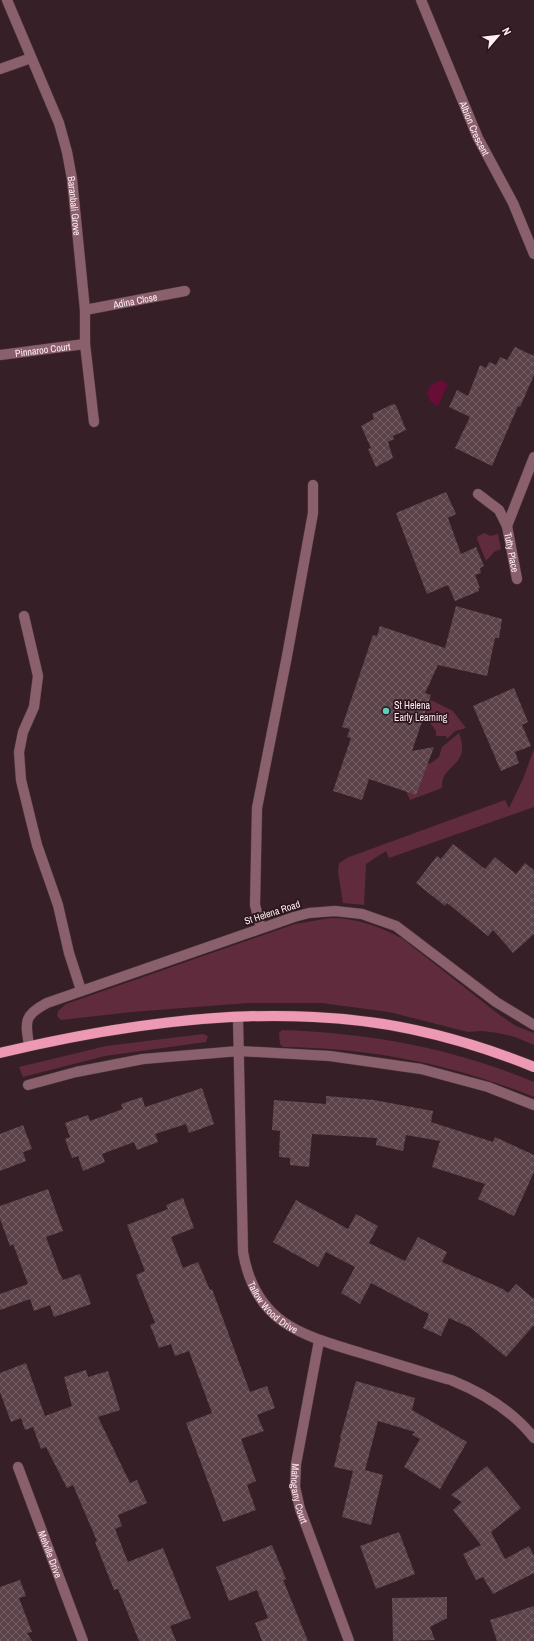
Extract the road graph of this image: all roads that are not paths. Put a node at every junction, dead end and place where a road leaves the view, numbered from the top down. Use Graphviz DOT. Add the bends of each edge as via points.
graph roads {
  1 [pos="7,0"];
  2 [pos="421,0"];
  3 [pos="31,58"];
  4 [pos="0,69"];
  5 [pos="534,254"];
  6 [pos="185,291"];
  7 [pos="85,310"];
  8 [pos="85,344"];
  9 [pos="0,355"];
  10 [pos="94,422"];
  11 [pos="534,457"];
  12 [pos="313,485"];
  13 [pos="478,494"];
  14 [pos="507,526"];
  15 [pos="517,579"];
  16 [pos="24,616"];
  17 [pos="261,928"];
  18 [pos="81,990"];
  19 [pos="238,1018"];
  20 [pos="534,1025"];
  21 [pos="29,1045"];
  22 [pos="239,1051"];
  23 [pos="0,1053"];
  24 [pos="534,1068"];
  25 [pos="28,1085"];
  26 [pos="534,1105"];
  27 [pos="319,1340"];
  28 [pos="534,1438"];
  29 [pos="18,1467"];
  30 [pos="83,1641"];
  31 [pos="349,1641"];
  1 -- 3 [label="street, Baranbali Grove"];
  2 -- 5 [label="street, Albion Crescent" via="478,138 513,202"];
  3 -- 4 [label="street"];
  3 -- 7 [label="street, Baranbali Grove" via="59,123 68,152"];
  6 -- 7 [label="street, Adina Close"];
  7 -- 8 [label="street, Baranbali Grove"];
  8 -- 9 [label="street, Pinnaroo Court"];
  8 -- 10 [label="street, Baranbali Grove"];
  11 -- 14 [label="street, Tutty Place"];
  12 -- 17 [label="street" via="313,513 257,808 255,905"];
  13 -- 14 [label="street, Tutty Place" via="499,510"];
  14 -- 15 [label="street, Tutty Place"];
  16 -- 18 [label="street" via="38,676 34,707 23,732 19,752 21,780 37,845 58,904 68,952"];
  17 -- 18 [label="street, St Helena Road"];
  17 -- 20 [label="street, St Helena Road" via="294,917 324,911 349,911 380,919 410,935 496,1002"];
  18 -- 21 [label="street, St Helena Road" via="47,1003 32,1012 26,1022"];
  19 -- 21 [label="main road" via="139,1026"];
  19 -- 22 [label="street, Tallow Wood Drive"];
  19 -- 24 [label="main road" via="316,1017 399,1027 484,1050"];
  21 -- 23 [label="main road"];
  22 -- 25 [label="street" via="143,1059 76,1072"];
  22 -- 26 [label="street" via="330,1056 421,1069 488,1087"];
  22 -- 27 [label="street, Tallow Wood Drive" via="241,1221 245,1265 255,1291 270,1311 290,1327"];
  27 -- 28 [label="street, Tallow Wood Drive" via="451,1380 469,1388 502,1408"];
  27 -- 31 [label="street, Mahogany Court" via="298,1448 295,1487 300,1509"];
  29 -- 30 [label="street, Melville Drive"];
}
